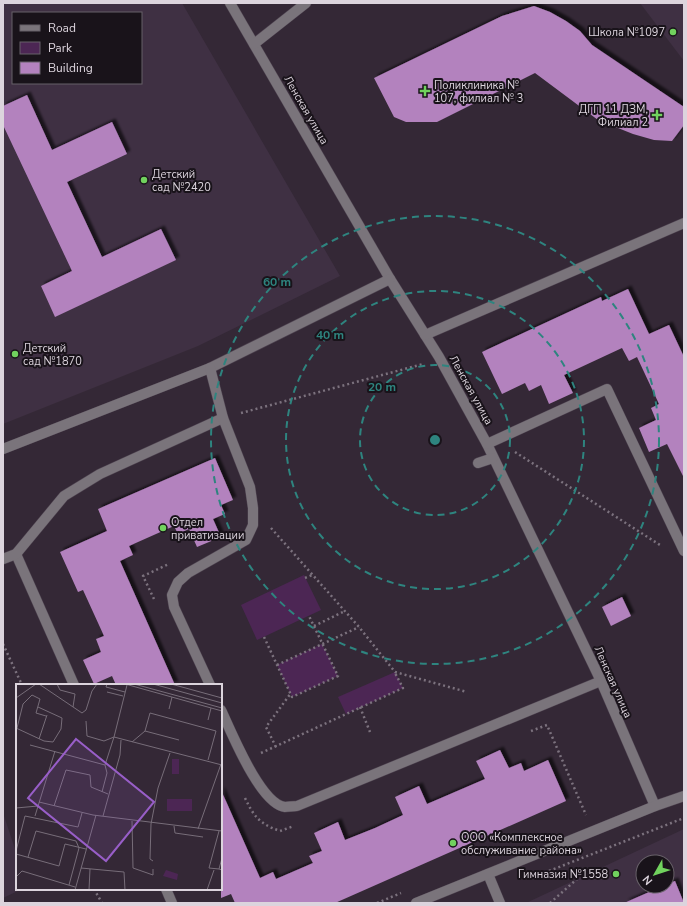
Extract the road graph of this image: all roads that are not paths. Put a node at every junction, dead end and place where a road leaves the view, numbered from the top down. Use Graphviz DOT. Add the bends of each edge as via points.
graph roads {
  1 [pos="230,3"];
  2 [pos="306,3"];
  3 [pos="254,44"];
  4 [pos="684,223"];
  5 [pos="390,279"];
  6 [pos="425,335"];
  7 [pos="210,368"];
  8 [pos="223,418"];
  9 [pos="491,442"];
  10 [pos="3,449"];
  11 [pos="493,458"];
  12 [pos="478,463"];
  13 [pos="684,552"];
  14 [pos="16,554"];
  15 [pos="3,559"];
  16 [pos="601,681"];
  17 [pos="74,684"];
  18 [pos="210,684"];
  19 [pos="222,712"];
  20 [pos="684,796"];
  21 [pos="655,806"];
  22 [pos="488,874"];
  23 [pos="166,890"];
  24 [pos="172,903"];
  25 [pos="416,903"];
  26 [pos="500,903"];
  1 -- 3 [label="street, Ленская улица"];
  2 -- 3 [label="street"];
  3 -- 5 [label="street, Ленская улица"];
  4 -- 6 [label="street"];
  5 -- 6 [label="street, Ленская улица"];
  5 -- 7 [label="street"];
  6 -- 9 [label="street, Ленская улица"];
  7 -- 8 [label="street"];
  7 -- 10 [label="street"];
  8 -- 14 [label="street" via="100,474 64,496"];
  8 -- 18 [label="street" via="250,487 252,525 246,540 188,573 178,582 172,594 174,607"];
  9 -- 11 [label="street, Ленская улица"];
  9 -- 13 [label="street" via="607,389"];
  11 -- 12 [label="street"];
  11 -- 16 [label="street, Ленская улица"];
  14 -- 15 [label="street"];
  14 -- 17 [label="street"];
  16 -- 19 [label="street" via="304,803 284,807 270,799 262,788 242,755"];
  16 -- 21 [label="street, Ленская улица"];
  20 -- 21 [label="street"];
  21 -- 22 [label="street"];
  22 -- 25 [label="street"];
  22 -- 26 [label="street"];
  23 -- 24 [label="street"];
}
